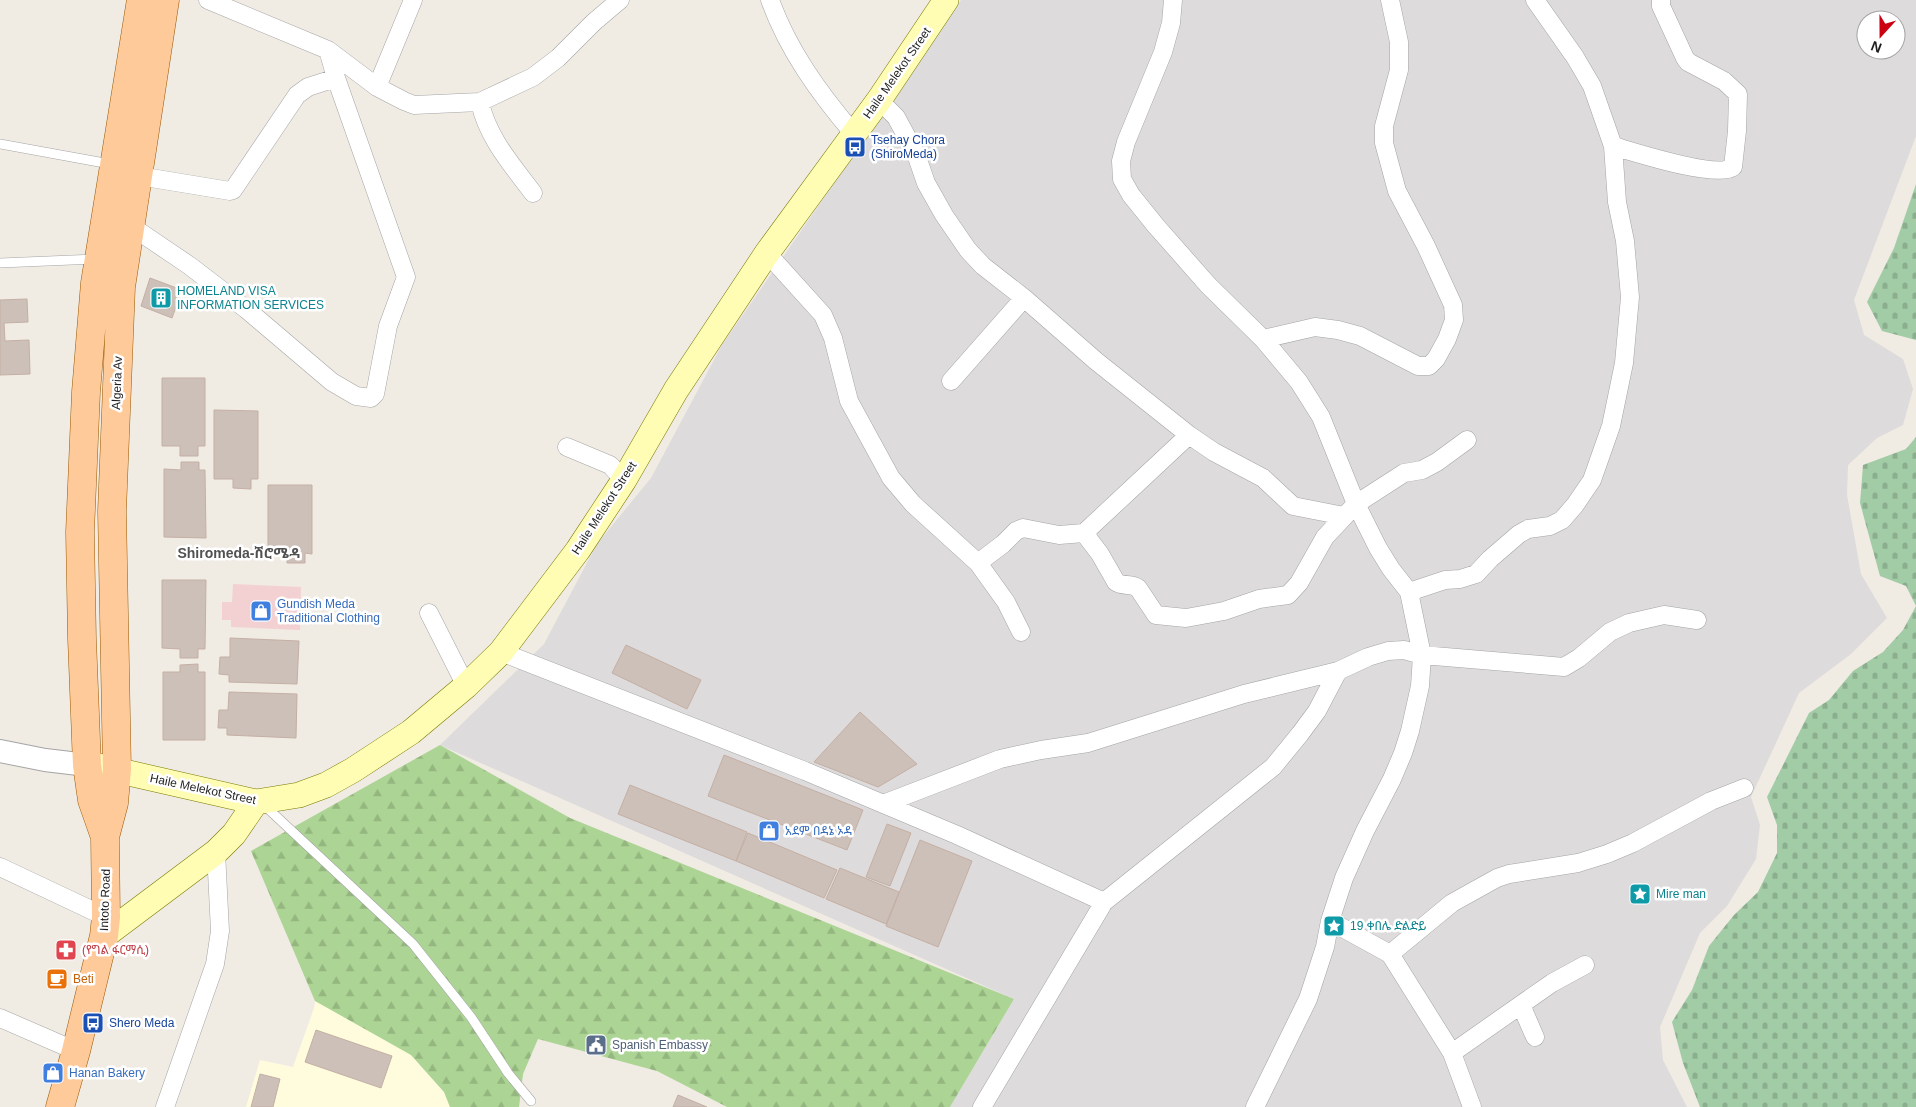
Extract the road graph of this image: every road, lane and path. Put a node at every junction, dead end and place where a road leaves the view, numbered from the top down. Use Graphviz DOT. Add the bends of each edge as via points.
graph roads {
  1 [pos="141,0"];
  2 [pos="165,0"];
  3 [pos="208,0"];
  4 [pos="412,0"];
  5 [pos="620,0"];
  6 [pos="770,0"];
  7 [pos="946,0"];
  8 [pos="1173,0"];
  9 [pos="1390,0"];
  10 [pos="1535,0"];
  11 [pos="1661,0"];
  12 [pos="328,50"];
  13 [pos="336,78"];
  14 [pos="377,87"];
  15 [pos="879,100"];
  16 [pos="480,102"];
  17 [pos="854,134"];
  18 [pos="0,144"];
  19 [pos="1613,146"];
  20 [pos="127,170"];
  21 [pos="534,193"];
  22 [pos="132,226"];
  23 [pos="767,253"];
  24 [pos="99,259"];
  25 [pos="0,263"];
  26 [pos="1024,298"];
  27 [pos="1263,339"];
  28 [pos="951,381"];
  29 [pos="1189,435"];
  30 [pos="1466,440"];
  31 [pos="567,447"];
  32 [pos="624,480"];
  33 [pos="1350,510"];
  34 [pos="1084,533"];
  35 [pos="978,563"];
  36 [pos="1409,592"];
  37 [pos="429,613"];
  38 [pos="1697,620"];
  39 [pos="1022,632"];
  40 [pos="501,652"];
  41 [pos="1422,655"];
  42 [pos="1338,670"];
  43 [pos="466,686"];
  44 [pos="0,751"];
  45 [pos="87,764"];
  46 [pos="117,769"];
  47 [pos="1744,788"];
  48 [pos="258,802"];
  49 [pos="884,804"];
  50 [pos="105,837"];
  51 [pos="216,852"];
  52 [pos="0,866"];
  53 [pos="1104,902"];
  54 [pos="1330,921"];
  55 [pos="105,926"];
  56 [pos="1390,954"];
  57 [pos="1585,965"];
  58 [pos="1520,1005"];
  59 [pos="0,1018"];
  60 [pos="1535,1037"];
  61 [pos="76,1051"];
  62 [pos="1452,1053"];
  63 [pos="531,1102"];
  64 [pos="60,1107"];
  65 [pos="165,1107"];
  66 [pos="982,1107"];
  67 [pos="1255,1107"];
  68 [pos="1472,1107"];
  1 -- 20 [label="main road, Algeria Av"];
  2 -- 20 [label="main road, Algeria Av"];
  3 -- 12 [label="street"];
  4 -- 14 [label="street"];
  5 -- 16 [label="street" via="533,77"];
  6 -- 17 [label="street" via="779,25 803,66"];
  7 -- 15 [label="main road, Haile Melekot Street"];
  8 -- 27 [label="street" via="1163,52 1126,142 1121,162 1122,178 1131,195 1208,286"];
  9 -- 27 [label="street" via="1399,42 1399,70 1384,126 1384,143 1397,191 1453,305 1454,320 1447,339 1429,366 1418,366 1360,336 1338,330 1315,327"];
  10 -- 19 [label="street" via="1592,86"];
  11 -- 19 [label="street" via="1688,62 1724,81 1738,94 1732,167 1720,171 1681,165"];
  12 -- 13 [label="street"];
  12 -- 14 [label="street"];
  13 -- 20 [label="street" via="308,87 297,95 233,190"];
  13 -- 22 [label="street" via="406,276 388,326 375,394 371,398 356,396 332,382 232,298"];
  14 -- 16 [label="street" via="414,105"];
  15 -- 17 [label="main road, Haile Melekot Street"];
  15 -- 26 [label="street" via="896,117 916,154 926,183 968,250 982,266"];
  16 -- 21 [label="street" via="487,126"];
  17 -- 23 [label="main road, Haile Melekot Street"];
  18 -- 20 [label="lane"];
  19 -- 36 [label="street" via="1630,297 1624,363 1611,426 1592,480 1562,520 1519,534 1476,574"];
  20 -- 22 [label="main road, Algeria Av"];
  20 -- 24 [label="main road, Algeria Av"];
  22 -- 46 [label="main road, Algeria Av" via="121,286 112,511"];
  23 -- 32 [label="main road, Haile Melekot Street" via="676,390"];
  23 -- 35 [label="street" via="823,315 833,338 849,401 891,478 913,504"];
  24 -- 25 [label="lane"];
  24 -- 45 [label="main road, Algeria Av" via="86,392 80,532"];
  26 -- 28 [label="street"];
  26 -- 29 [label="street"];
  27 -- 33 [label="street" via="1299,382 1321,416"];
  29 -- 33 [label="street" via="1263,478 1294,506"];
  29 -- 34 [label="street"];
  30 -- 33 [label="street" via="1422,470 1404,473"];
  31 -- 32 [label="street" via="610,465"];
  32 -- 40 [label="main road, Haile Melekot Street" via="578,550"];
  33 -- 34 [label="street" via="1325,537 1299,583 1288,595 1186,618 1156,615 1138,588 1116,582"];
  33 -- 36 [label="street"];
  34 -- 35 [label="street" via="1059,534 1023,528"];
  35 -- 39 [label="street" via="1006,602"];
  36 -- 41 [label="street"];
  37 -- 43 [label="street"];
  38 -- 41 [label="street" via="1664,615 1629,623 1610,632 1580,658 1564,667"];
  40 -- 43 [label="main road, Haile Melekot Street"];
  40 -- 49 [label="street"];
  41 -- 42 [label="street" via="1404,650 1388,651"];
  41 -- 54 [label="street" via="1420,686 1403,753 1344,878"];
  42 -- 49 [label="street" via="1244,694 1088,743 1000,759"];
  42 -- 53 [label="street" via="1317,711 1273,767"];
  43 -- 48 [label="main road, Haile Melekot Street" via="411,732 353,770 299,795"];
  44 -- 45 [label="street"];
  45 -- 46 [label="main road, Haile Melekot Street"];
  45 -- 50 [label="main road, Algeria Av" via="92,800"];
  46 -- 48 [label="main road, Haile Melekot Street"];
  46 -- 50 [label="main road, Algeria Av" via="114,803"];
  47 -- 56 [label="street" via="1711,801 1633,844 1607,854 1578,863 1497,878 1452,903"];
  48 -- 51 [label="main road"];
  48 -- 63 [label="lane" via="413,944 472,1017"];
  49 -- 53 [label="street"];
  50 -- 55 [label="main road, Intoto Road"];
  51 -- 55 [label="main road"];
  51 -- 65 [label="street" via="220,930 214,964"];
  52 -- 55 [label="street"];
  53 -- 66 [label="street"];
  54 -- 56 [label="street"];
  54 -- 67 [label="street" via="1308,999"];
  55 -- 61 [label="main road, Intoto Road"];
  56 -- 62 [label="street"];
  57 -- 58 [label="street"];
  58 -- 60 [label="street"];
  58 -- 62 [label="street"];
  59 -- 61 [label="street"];
  61 -- 64 [label="main road, Intoto Road"];
  62 -- 68 [label="street"];
}
